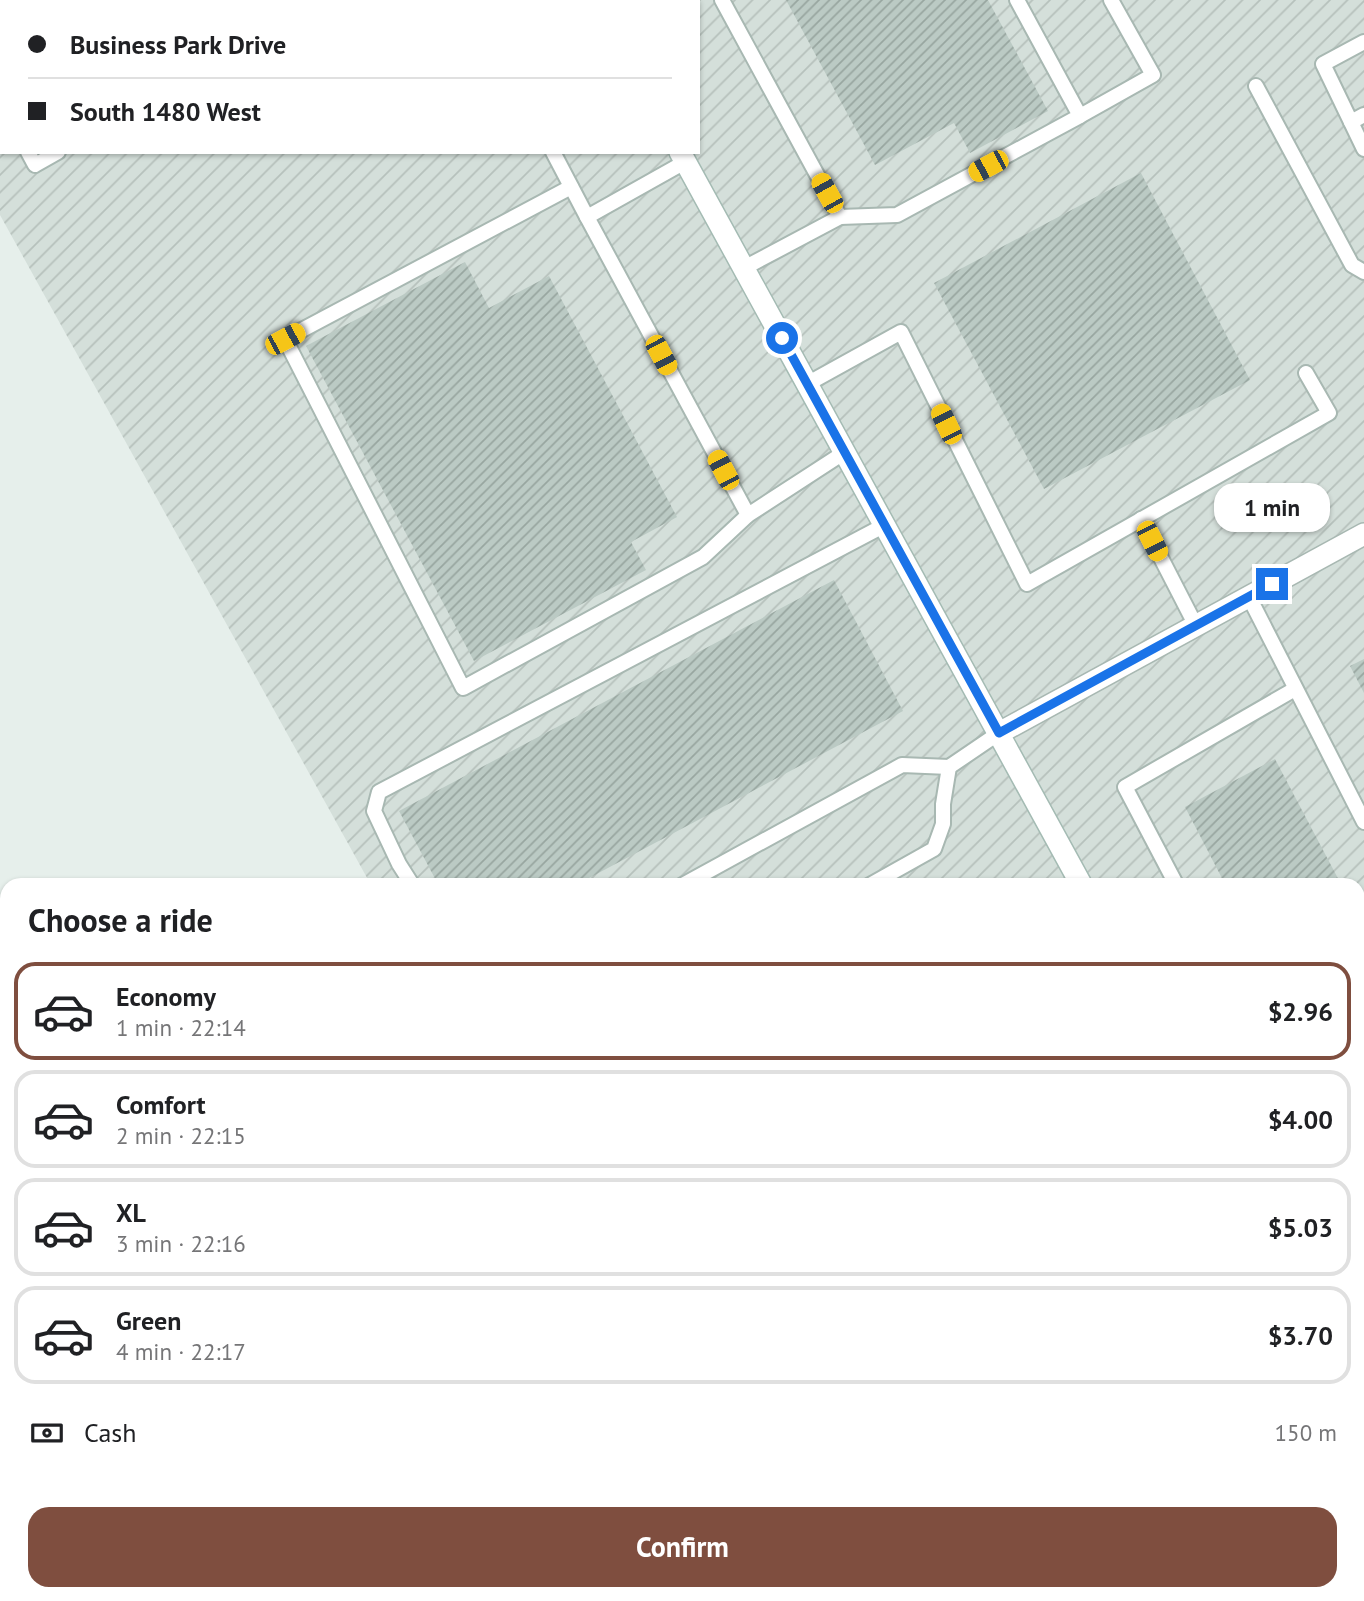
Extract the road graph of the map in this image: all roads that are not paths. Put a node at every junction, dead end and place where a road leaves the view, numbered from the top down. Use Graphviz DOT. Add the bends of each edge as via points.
graph roads {
  1 [pos="722,0"];
  2 [pos="1017,0"];
  3 [pos="1111,0"];
  4 [pos="1364,42"];
  5 [pos="1256,86"];
  6 [pos="1080,116"];
  7 [pos="1357,119"];
  8 [pos="1364,149"];
  9 [pos="29,154"];
  10 [pos="54,154"];
  11 [pos="554,154"];
  12 [pos="682,157"];
  13 [pos="571,187"];
  14 [pos="587,217"];
  15 [pos="840,217"];
  16 [pos="744,268"];
  17 [pos="1364,272"];
  18 [pos="1306,373"];
  19 [pos="807,384"];
  20 [pos="845,452"];
  21 [pos="748,515"];
  22 [pos="1142,519"];
  23 [pos="885,525"];
  24 [pos="1364,534"];
  25 [pos="1249,597"];
  26 [pos="1196,626"];
  27 [pos="1295,689"];
  28 [pos="999,733"];
  29 [pos="950,767"];
  30 [pos="1364,822"];
  31 [pos="407,878"];
  32 [pos="696,878"];
  33 [pos="882,878"];
  34 [pos="1078,878"];
  35 [pos="1173,878"];
  1 -- 15 [label="lane"];
  2 -- 6 [label="lane"];
  3 -- 6 [label="lane" via="1153,75"];
  4 -- 7 [label="lane" via="1323,64"];
  5 -- 17 [label="lane" via="1352,265"];
  6 -- 15 [label="lane" via="897,215"];
  7 -- 8 [label="lane"];
  9 -- 10 [label="lane" via="35,165"];
  11 -- 13 [label="lane"];
  12 -- 14 [label="lane"];
  12 -- 16 [label="street"];
  13 -- 14 [label="lane"];
  13 -- 21 [label="lane" via="285,339 463,688 704,557"];
  14 -- 21 [label="lane"];
  15 -- 16 [label="lane"];
  16 -- 19 [label="street"];
  18 -- 22 [label="lane" via="1329,414"];
  19 -- 20 [label="street"];
  19 -- 22 [label="lane" via="901,332 1027,584"];
  20 -- 21 [label="lane"];
  20 -- 23 [label="street"];
  22 -- 26 [label="lane"];
  23 -- 28 [label="street"];
  23 -- 31 [label="lane" via="379,792 373,811"];
  24 -- 25 [label="street"];
  25 -- 26 [label="street"];
  25 -- 27 [label="lane"];
  26 -- 28 [label="street"];
  27 -- 30 [label="lane"];
  27 -- 35 [label="lane" via="1125,787"];
  28 -- 29 [label="lane"];
  28 -- 34 [label="street"];
  29 -- 32 [label="lane" via="902,765"];
  29 -- 33 [label="lane" via="943,824 934,849"];
}
